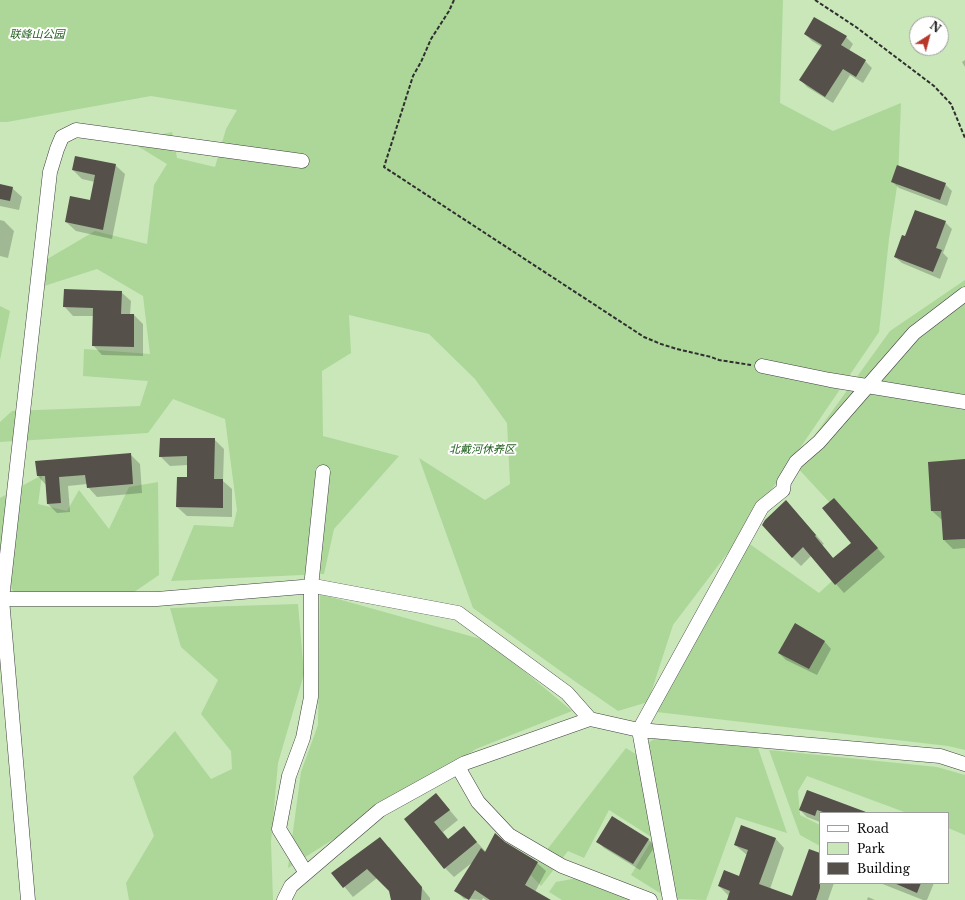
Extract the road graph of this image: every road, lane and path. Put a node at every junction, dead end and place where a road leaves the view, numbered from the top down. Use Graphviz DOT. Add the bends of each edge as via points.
graph roads {
  1 [pos="454,0"];
  2 [pos="815,0"];
  3 [pos="965,138"];
  4 [pos="302,161"];
  5 [pos="965,294"];
  6 [pos="762,366"];
  7 [pos="868,386"];
  8 [pos="965,402"];
  9 [pos="323,472"];
  10 [pos="311,587"];
  11 [pos="1,599"];
  12 [pos="590,719"];
  13 [pos="639,730"];
  14 [pos="965,764"];
  15 [pos="458,767"];
  16 [pos="306,874"];
  17 [pos="28,900"];
  18 [pos="284,900"];
  19 [pos="650,900"];
  20 [pos="670,900"];
  1 -- 6 [label="path" via="413,76 384,167 644,337 719,360"];
  2 -- 3 [label="path" via="856,27 934,86 951,104"];
  4 -- 11 [label="street" via="76,130 62,137 50,172"];
  5 -- 7 [label="street" via="914,333"];
  6 -- 7 [label="street"];
  7 -- 8 [label="street"];
  7 -- 13 [label="street" via="819,442 796,462 784,482 783,490 762,507"];
  9 -- 10 [label="street"];
  10 -- 11 [label="street" via="157,598"];
  10 -- 12 [label="street" via="458,613 567,693"];
  10 -- 16 [label="street" via="311,697 303,738 289,776 279,829"];
  11 -- 17 [label="street"];
  12 -- 13 [label="street"];
  12 -- 15 [label="street"];
  13 -- 14 [label="street" via="940,756"];
  13 -- 20 [label="street"];
  15 -- 16 [label="street" via="380,810"];
  15 -- 19 [label="street" via="478,802 509,835 562,866"];
  16 -- 18 [label="street" via="291,886"];
}
